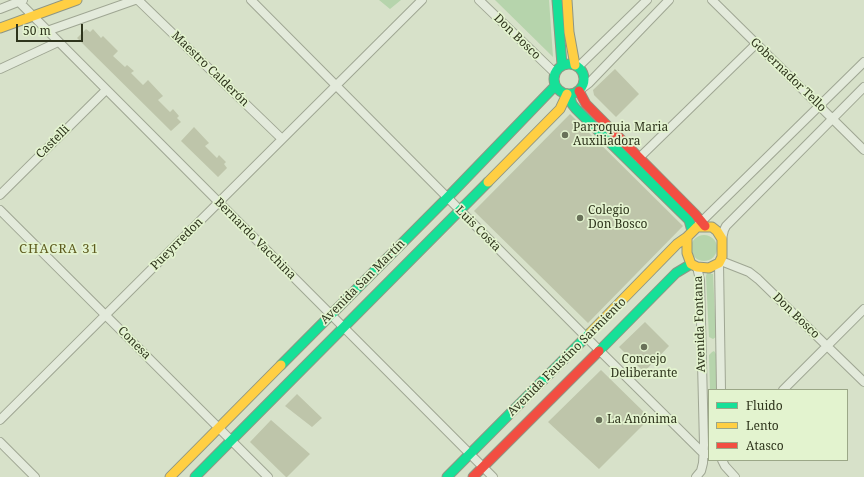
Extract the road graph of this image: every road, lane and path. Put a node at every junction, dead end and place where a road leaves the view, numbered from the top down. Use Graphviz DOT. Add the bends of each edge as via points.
graph roads {
  1 [pos="77,0"];
  2 [pos="137,0"];
  3 [pos="251,0"];
  4 [pos="422,0"];
  5 [pos="479,0"];
  6 [pos="557,0"];
  7 [pos="567,0"];
  8 [pos="647,0"];
  9 [pos="669,0"];
  10 [pos="712,0"];
  11 [pos="20,1"];
  12 [pos="0,9"];
  13 [pos="32,16"];
  14 [pos="0,28"];
  15 [pos="47,31"];
  16 [pos="58,42"];
  17 [pos="756,44"];
  18 [pos="864,62"];
  19 [pos="562,65"];
  20 [pos="576,66"];
  21 [pos="0,69"];
  22 [pos="555,73"];
  23 [pos="335,86"];
  24 [pos="555,86"];
  25 [pos="864,87"];
  26 [pos="106,90"];
  27 [pos="580,90"];
  28 [pos="568,94"];
  29 [pos="820,106"];
  30 [pos="833,119"];
  31 [pos="282,139"];
  32 [pos="864,150"];
  33 [pos="638,158"];
  34 [pos="0,195"];
  35 [pos="447,198"];
  36 [pos="219,202"];
  37 [pos="0,210"];
  38 [pos="460,211"];
  39 [pos="697,228"];
  40 [pos="722,239"];
  41 [pos="720,262"];
  42 [pos="694,265"];
  43 [pos="864,309"];
  44 [pos="106,315"];
  45 [pos="331,315"];
  46 [pos="344,328"];
  47 [pos="586,338"];
  48 [pos="827,346"];
  49 [pos="598,350"];
  50 [pos="864,382"];
  51 [pos="721,389"];
  52 [pos="784,389"];
  53 [pos="0,420"];
  54 [pos="218,428"];
  55 [pos="231,440"];
  56 [pos="0,442"];
  57 [pos="470,454"];
  58 [pos="706,454"];
  59 [pos="723,463"];
  60 [pos="483,467"];
  61 [pos="35,477"];
  62 [pos="170,477"];
  63 [pos="195,477"];
  64 [pos="268,477"];
  65 [pos="447,477"];
  66 [pos="473,477"];
  67 [pos="493,477"];
  68 [pos="696,477"];
  69 [pos="735,477"];
  1 -- 13 [label="main road"];
  2 -- 15 [label="street"];
  2 -- 31 [label="street, Maestro Calderón"];
  3 -- 23 [label="street, Luis Costa"];
  4 -- 23 [label="street, Pueyrredon"];
  5 -- 22 [label="street, Don Bosco"];
  6 -- 19 [label="main road"];
  7 -- 20 [label="main road" via="569,32"];
  8 -- 20 [label="street"];
  9 -- 27 [label="street"];
  10 -- 17 [label="street, Gobernador Tello"];
  11 -- 12 [label="street"];
  11 -- 13 [label="street, Bernardo Vacchina"];
  13 -- 14 [label="main road"];
  13 -- 15 [label="street, Bernardo Vacchina"];
  15 -- 16 [label="street, Bernardo Vacchina"];
  16 -- 21 [label="street"];
  16 -- 26 [label="street, Bernardo Vacchina"];
  17 -- 29 [label="street, Gobernador Tello"];
  17 -- 33 [label="street"];
  18 -- 29 [label="street, Avenida Faustino Sarmiento"];
  19 -- 20 [label="main road"];
  19 -- 22 [label="main road"];
  20 -- 27 [label="main road" via="584,78"];
  22 -- 24 [label="main road"];
  23 -- 31 [label="street, Pueyrredon"];
  23 -- 35 [label="street, Luis Costa"];
  24 -- 28 [label="main road"];
  24 -- 35 [label="main road, Avenida San Martín"];
  25 -- 30 [label="street"];
  26 -- 34 [label="street, Castelli"];
  26 -- 36 [label="street, Bernardo Vacchina"];
  27 -- 28 [label="main road"];
  27 -- 33 [label="main road" via="586,104"];
  28 -- 38 [label="main road, Avenida San Martín" via="560,109"];
  28 -- 39 [label="main road" via="576,109"];
  29 -- 30 [label="street, Gobernador Tello"];
  29 -- 39 [label="street, Avenida Faustino Sarmiento"];
  30 -- 32 [label="street, Gobernador Tello"];
  30 -- 40 [label="street" via="726,226"];
  31 -- 36 [label="street, Pueyrredon"];
  33 -- 39 [label="main road"];
  35 -- 38 [label="street, Luis Costa"];
  35 -- 45 [label="main road, Avenida San Martín"];
  36 -- 44 [label="street, Pueyrredon"];
  36 -- 45 [label="street, Bernardo Vacchina"];
  37 -- 44 [label="street, Conesa"];
  38 -- 46 [label="main road, Avenida San Martín"];
  38 -- 47 [label="street, Luis Costa"];
  39 -- 40 [label="main road" via="712,227 718,231"];
  39 -- 42 [label="main road" via="687,253"];
  39 -- 47 [label="main road, Avenida Faustino Sarmiento" via="677,244"];
  40 -- 41 [label="main road"];
  41 -- 42 [label="main road, Avenida Faustino Sarmiento" via="709,268"];
  41 -- 48 [label="street, Don Bosco" via="749,272 758,279"];
  41 -- 51 [label="street, Avenida Fontana"];
  42 -- 49 [label="main road, Avenida Faustino Sarmiento" via="676,273"];
  42 -- 58 [label="street, Avenida Fontana" via="700,280"];
  43 -- 48 [label="street"];
  44 -- 53 [label="street, Pueyrredon"];
  44 -- 54 [label="street, Conesa"];
  45 -- 46 [label="street, Bernardo Vacchina"];
  45 -- 54 [label="main road, Avenida San Martín"];
  46 -- 55 [label="main road, Avenida San Martín"];
  46 -- 57 [label="street, Bernardo Vacchina"];
  47 -- 49 [label="street, Luis Costa"];
  47 -- 57 [label="main road, Avenida Faustino Sarmiento"];
  48 -- 50 [label="street, Don Bosco"];
  48 -- 52 [label="street"];
  49 -- 58 [label="street, Luis Costa"];
  49 -- 60 [label="main road, Avenida Faustino Sarmiento"];
  54 -- 55 [label="street, Conesa"];
  54 -- 62 [label="main road, Avenida San Martín"];
  55 -- 63 [label="main road, Avenida San Martín"];
  55 -- 64 [label="street, Conesa"];
  56 -- 61 [label="street"];
  57 -- 60 [label="street, Bernardo Vacchina"];
  57 -- 65 [label="main road, Avenida Faustino Sarmiento"];
  58 -- 68 [label="street, Avenida Fontana" via="701,471"];
  59 -- 69 [label="street"];
  60 -- 66 [label="main road, Avenida Faustino Sarmiento"];
  60 -- 67 [label="street, Bernardo Vacchina"];
}
